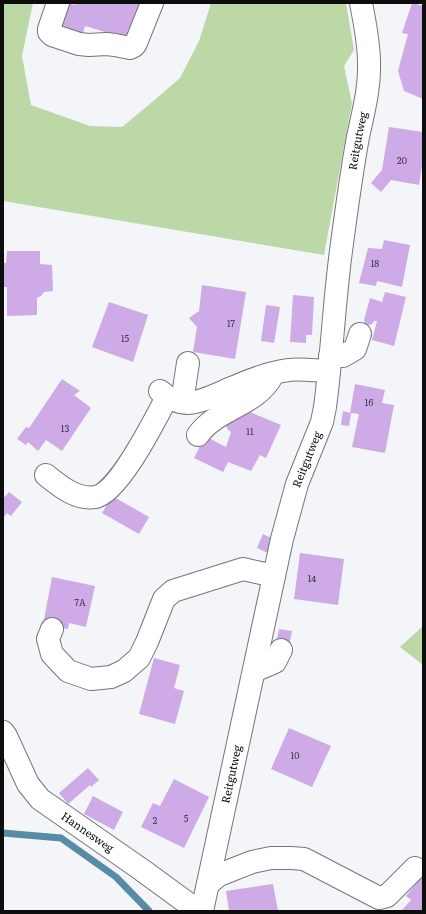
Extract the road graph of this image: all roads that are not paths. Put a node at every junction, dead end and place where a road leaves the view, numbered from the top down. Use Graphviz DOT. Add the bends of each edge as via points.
graph roads {
  1 [pos="58,3"];
  2 [pos="152,3"];
  3 [pos="361,3"];
  4 [pos="360,334"];
  5 [pos="188,363"];
  6 [pos="330,363"];
  7 [pos="273,374"];
  8 [pos="170,397"];
  9 [pos="198,435"];
  10 [pos="46,475"];
  11 [pos="274,576"];
  12 [pos="52,629"];
  13 [pos="281,650"];
  14 [pos="254,671"];
  15 [pos="3,732"];
  16 [pos="415,868"];
  17 [pos="208,884"];
  18 [pos="198,911"];
  19 [pos="202,911"];
  1 -- 2 [label="street" via="49,29 52,35 89,46 115,44 130,48 136,43"];
  3 -- 6 [label="street, Reitgutweg" via="368,44 369,74 341,251"];
  4 -- 6 [label="street" via="355,349"];
  5 -- 8 [label="street"];
  6 -- 7 [label="street"];
  6 -- 11 [label="street, Reitgutweg" via="326,408 297,484"];
  7 -- 8 [label="street" via="189,403"];
  7 -- 9 [label="street" via="260,392 212,421"];
  8 -- 10 [label="street" via="127,466 110,488 99,496 88,498 76,495"];
  11 -- 12 [label="street" via="243,569 172,591 164,598 139,658 124,671 111,677 91,679 68,671 52,654 48,639"];
  11 -- 14 [label="street, Reitgutweg"];
  13 -- 14 [label="street" via="275,662"];
  14 -- 17 [label="street, Reitgutweg"];
  15 -- 18 [label="street, Hannesweg" via="28,784 40,799"];
  16 -- 17 [label="street" via="387,896 379,898 304,860 290,858 252,862 219,875"];
  17 -- 19 [label="street, Reitgutweg"];
}
